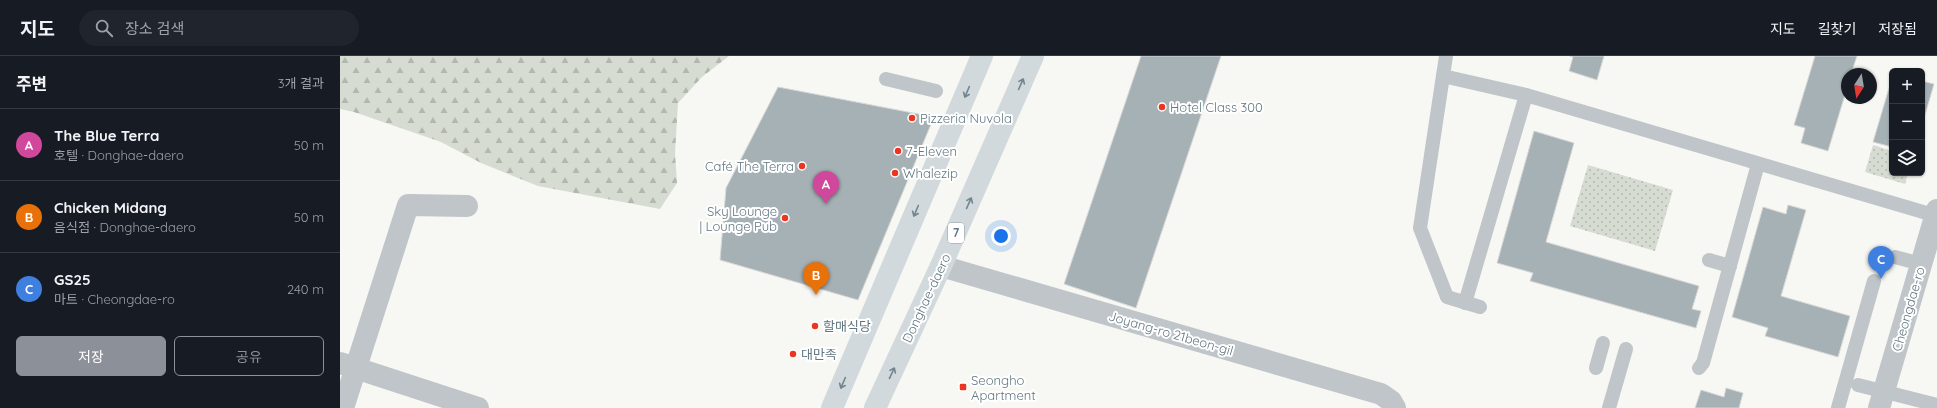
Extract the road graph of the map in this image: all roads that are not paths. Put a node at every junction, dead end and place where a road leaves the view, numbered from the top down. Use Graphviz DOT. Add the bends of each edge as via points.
graph roads {
  1 [pos="982,56"];
  2 [pos="1033,56"];
  3 [pos="1446,56"];
  4 [pos="1443,76"];
  5 [pos="886,79"];
  6 [pos="936,90"];
  7 [pos="1526,95"];
  8 [pos="1758,164"];
  9 [pos="467,206"];
  10 [pos="1936,214"];
  11 [pos="1895,257"];
  12 [pos="1709,260"];
  13 [pos="1921,264"];
  14 [pos="941,266"];
  15 [pos="1730,266"];
  16 [pos="1874,281"];
  17 [pos="1465,304"];
  18 [pos="1480,307"];
  19 [pos="1603,343"];
  20 [pos="1626,349"];
  21 [pos="348,366"];
  22 [pos="1596,368"];
  23 [pos="1699,368"];
  24 [pos="1858,385"];
  25 [pos="1881,400"];
  26 [pos="1937,405"];
  27 [pos="468,407"];
  28 [pos="343,408"];
  29 [pos="832,408"];
  30 [pos="875,408"];
  31 [pos="1395,408"];
  32 [pos="1609,408"];
  33 [pos="1838,408"];
  1 -- 29 [label="main road, one-way"];
  14 -- 2 [label="main road, Donghae-daero / 7, one-way"];
  3 -- 4 [label="lane"];
  4 -- 7 [label="lane"];
  4 -- 17 [label="lane" via="1420,228 1447,297"];
  5 -- 6 [label="lane"];
  7 -- 8 [label="lane"];
  7 -- 17 [label="lane"];
  8 -- 10 [label="lane"];
  8 -- 15 [label="lane"];
  9 -- 21 [label="street" via="408,205"];
  10 -- 13 [label="street, Cheongdae-ro"];
  11 -- 13 [label="lane"];
  12 -- 15 [label="lane"];
  13 -- 25 [label="street, Cheongdae-ro"];
  30 -- 14 [label="main road, Donghae-daero / 7, one-way"];
  14 -- 31 [label="street, Joyang-ro 21beon-gil" via="1381,394 1391,401"];
  15 -- 23 [label="lane" via="1703,363"];
  16 -- 33 [label="lane"];
  17 -- 18 [label="lane"];
  19 -- 22 [label="lane"];
  20 -- 32 [label="lane"];
  21 -- 27 [label="street"];
  21 -- 28 [label="street"];
  24 -- 25 [label="lane"];
  25 -- 26 [label="lane"];
}
